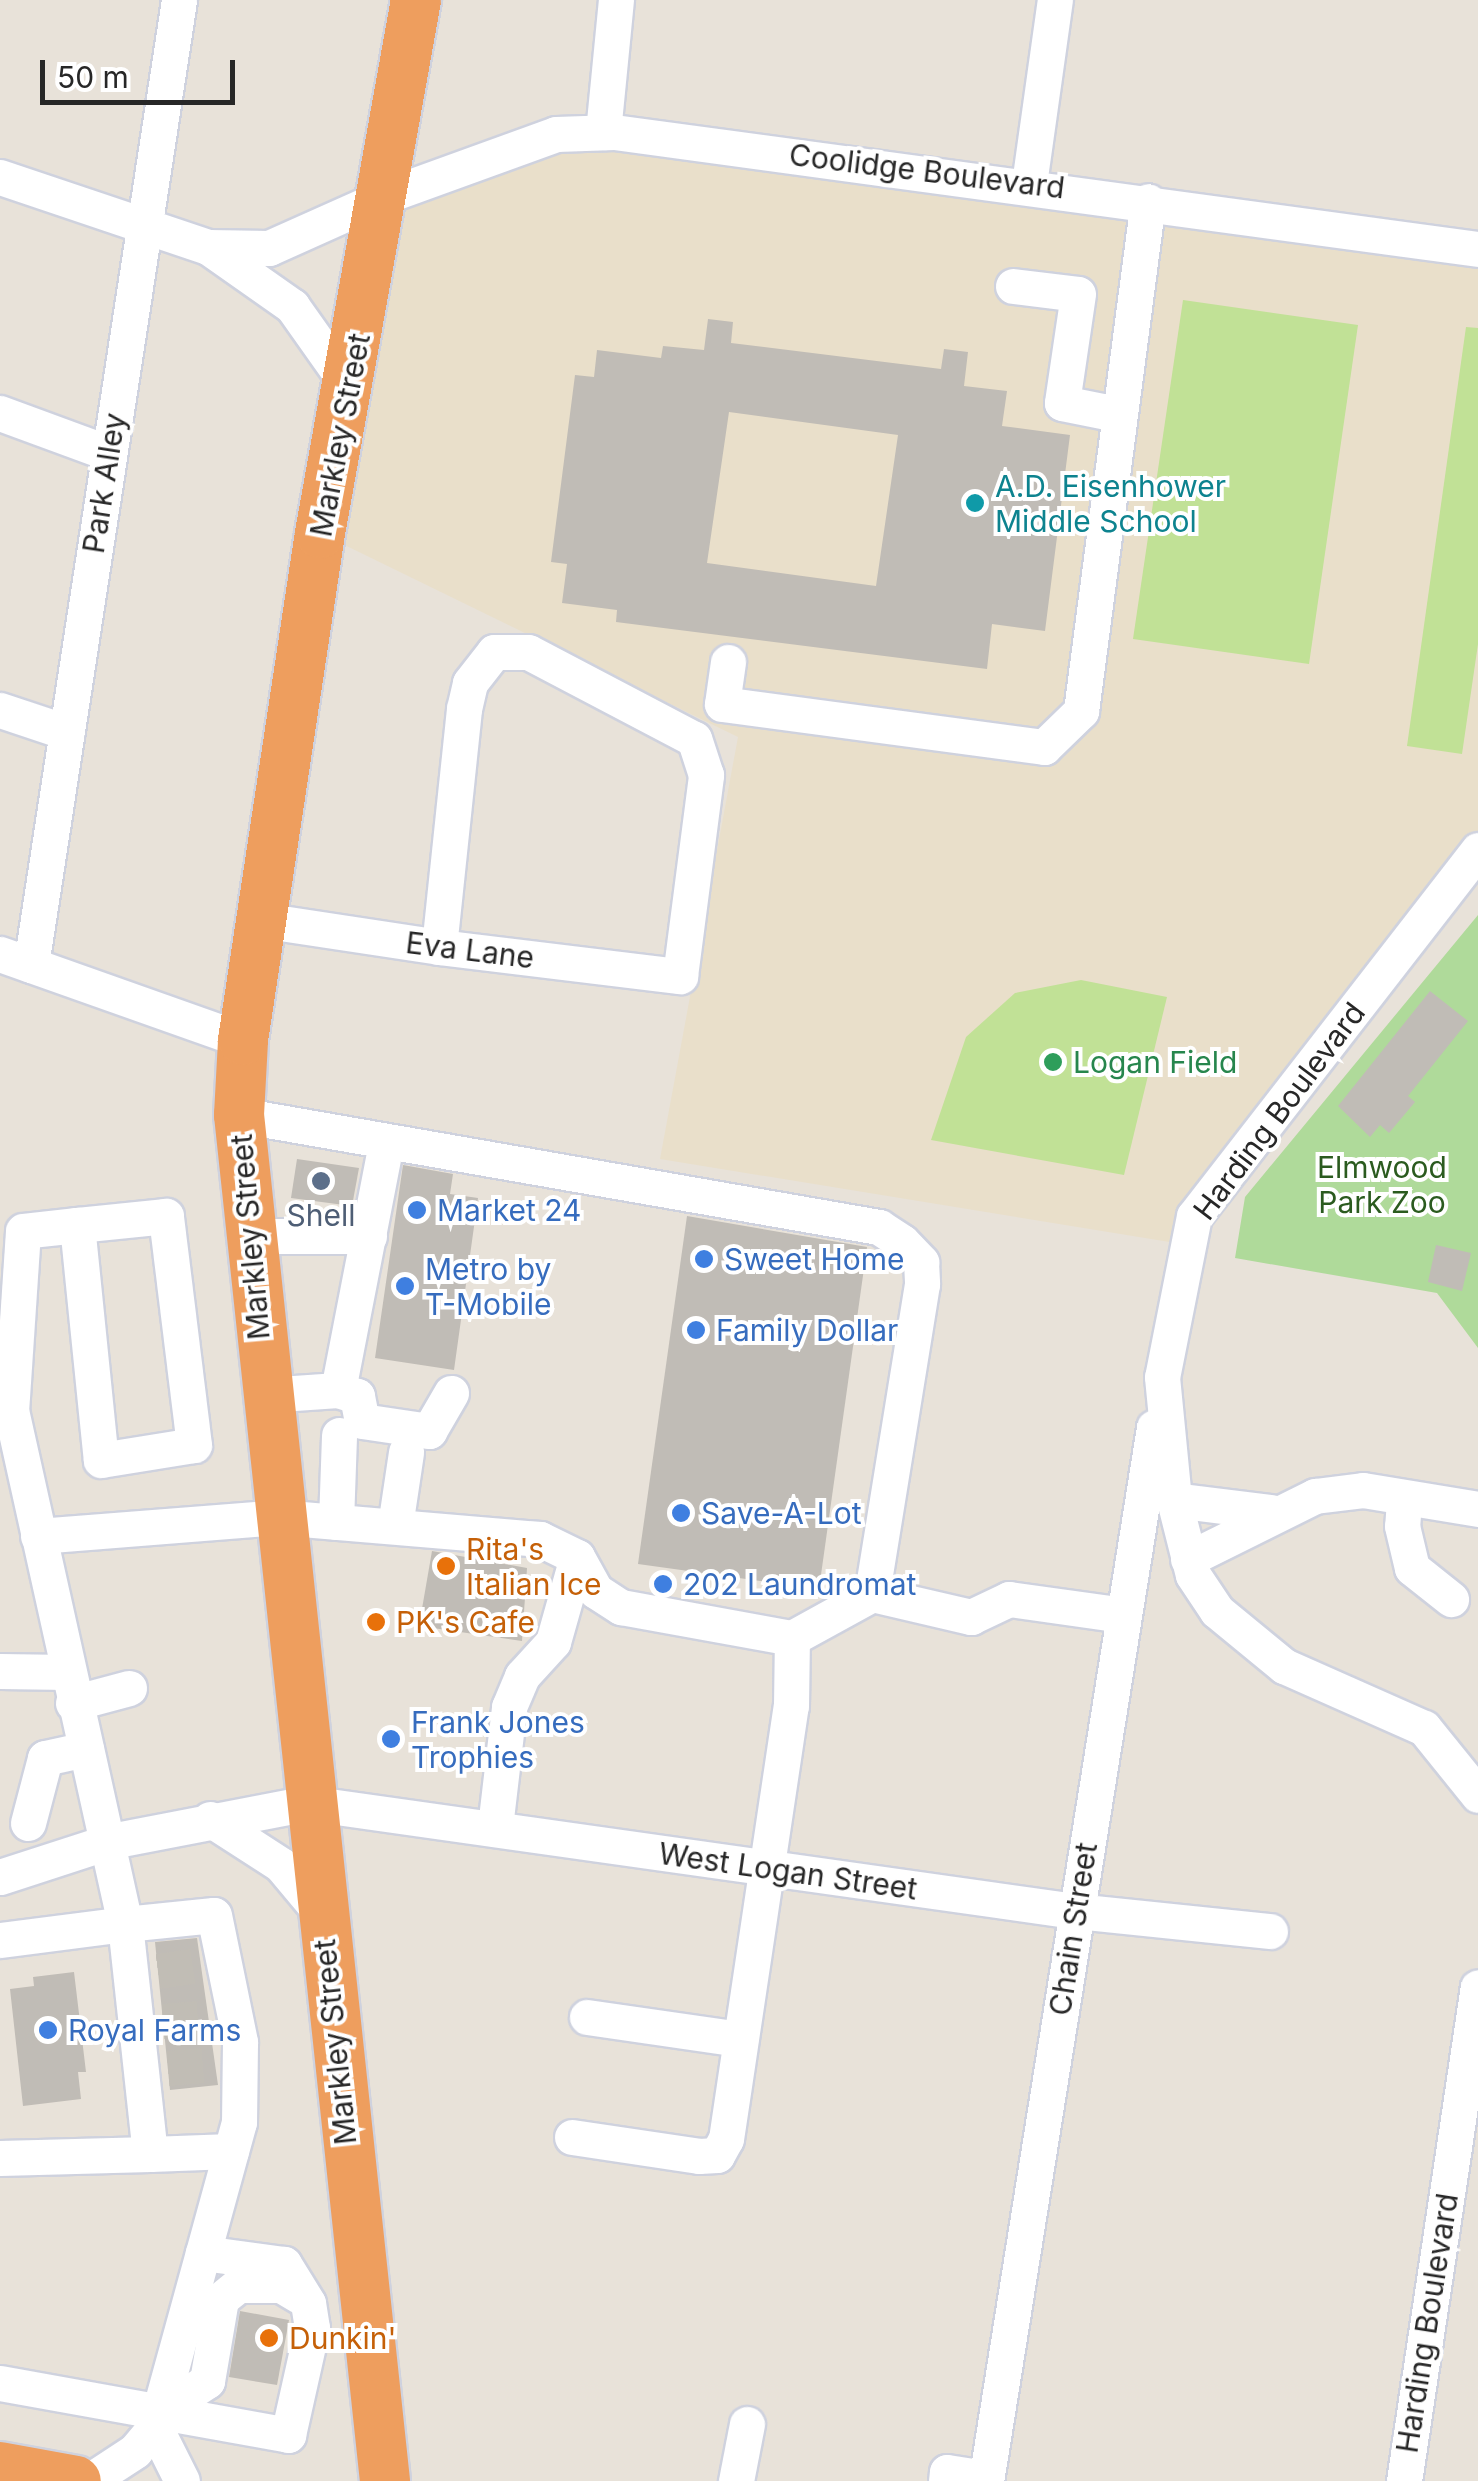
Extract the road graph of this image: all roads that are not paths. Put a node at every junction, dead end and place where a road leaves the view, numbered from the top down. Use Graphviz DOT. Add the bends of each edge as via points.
graph roads {
  1 [pos="179,0"];
  2 [pos="416,0"];
  3 [pos="616,0"];
  4 [pos="1054,0"];
  5 [pos="603,132"];
  6 [pos="0,177"];
  7 [pos="1029,184"];
  8 [pos="385,196"];
  9 [pos="1148,200"];
  10 [pos="142,228"];
  11 [pos="208,248"];
  12 [pos="1478,248"];
  13 [pos="1013,286"];
  14 [pos="1078,294"];
  15 [pos="1134,301"];
  16 [pos="350,388"];
  17 [pos="0,413"];
  18 [pos="1117,414"];
  19 [pos="108,453"];
  20 [pos="728,662"];
  21 [pos="0,710"];
  22 [pos="66,732"];
  23 [pos="1478,850"];
  24 [pos="260,920"];
  25 [pos="439,947"];
  26 [pos="15,960"];
  27 [pos="243,1040"];
  28 [pos="239,1114"];
  29 [pos="386,1142"];
  30 [pos="76,1225"];
  31 [pos="248,1236"];
  32 [pos="369,1236"];
  33 [pos="1162,1377"];
  34 [pos="338,1390"];
  35 [pos="452,1393"];
  36 [pos="264,1395"];
  37 [pos="6,1410"];
  38 [pos="340,1435"];
  39 [pos="406,1452"];
  40 [pos="1174,1500"];
  41 [pos="1404,1500"];
  42 [pos="1478,1509"];
  43 [pos="1272,1512"];
  44 [pos="278,1517"];
  45 [pos="336,1522"];
  46 [pos="395,1526"];
  47 [pos="38,1536"];
  48 [pos="577,1557"];
  49 [pos="1188,1559"];
  50 [pos="872,1594"];
  51 [pos="1451,1599"];
  52 [pos="1123,1615"];
  53 [pos="792,1638"];
  54 [pos="0,1671"];
  55 [pos="70,1688"];
  56 [pos="129,1688"];
  57 [pos="86,1749"];
  58 [pos="1478,1795"];
  59 [pos="308,1803"];
  60 [pos="210,1819"];
  61 [pos="28,1823"];
  62 [pos="495,1826"];
  63 [pos="112,1841"];
  64 [pos="765,1869"];
  65 [pos="0,1877"];
  66 [pos="1075,1912"];
  67 [pos="322,1913"];
  68 [pos="125,1924"];
  69 [pos="1270,1931"];
  70 [pos="0,1940"];
  71 [pos="1478,1988"];
  72 [pos="587,2016"];
  73 [pos="740,2039"];
  74 [pos="572,2137"];
  75 [pos="231,2151"];
  76 [pos="150,2154"];
  77 [pos="0,2158"];
  78 [pos="202,2253"];
  79 [pos="308,2303"];
  80 [pos="0,2383"];
  81 [pos="156,2421"];
  82 [pos="747,2424"];
  83 [pos="0,2467"];
  84 [pos="986,2480"];
  85 [pos="76,2481"];
  86 [pos="89,2481"];
  87 [pos="182,2481"];
  88 [pos="385,2481"];
  89 [pos="736,2481"];
  90 [pos="946,2481"];
  91 [pos="1404,2481"];
  1 -- 10 [label="street, Park Alley"];
  2 -- 8 [label="highway, Markley Street"];
  3 -- 5 [label="street"];
  4 -- 7 [label="street"];
  5 -- 7 [label="street, Coolidge Boulevard"];
  5 -- 8 [label="street, Coolidge Boulevard" via="556,134"];
  6 -- 10 [label="street"];
  7 -- 9 [label="street, Coolidge Boulevard"];
  8 -- 11 [label="street, Coolidge Boulevard" via="269,248"];
  8 -- 16 [label="highway, Markley Street"];
  9 -- 12 [label="street, Coolidge Boulevard"];
  9 -- 15 [label="street"];
  10 -- 11 [label="street"];
  10 -- 19 [label="street, Park Alley"];
  11 -- 16 [label="street" via="292,306"];
  13 -- 14 [label="street"];
  14 -- 15 [label="street"];
  14 -- 18 [label="street" via="1062,403"];
  15 -- 18 [label="street"];
  16 -- 24 [label="highway, Markley Street"];
  17 -- 19 [label="street"];
  18 -- 20 [label="street" via="1080,711 1044,746 722,704"];
  19 -- 22 [label="street, Park Alley"];
  21 -- 22 [label="street"];
  22 -- 26 [label="street, Park Alley"];
  23 -- 33 [label="street, Harding Boulevard" via="1194,1216"];
  24 -- 25 [label="street, Eva Lane"];
  24 -- 27 [label="highway, Markley Street"];
  25 -- 25 [label="street, Eva Lane" via="464,708 481,665 508,648 677,726 703,756 680,976"];
  26 -- 27 [label="street"];
  27 -- 28 [label="highway, Markley Street"];
  28 -- 29 [label="street"];
  28 -- 31 [label="highway, Markley Street"];
  29 -- 32 [label="street"];
  29 -- 50 [label="street" via="599,1173 650,1191 879,1226 902,1242 921,1262 922,1284"];
  30 -- 30 [label="street" via="166,1216 194,1445 101,1460"];
  30 -- 37 [label="street" via="23,1231"];
  31 -- 32 [label="street"];
  31 -- 36 [label="highway, Markley Street"];
  32 -- 34 [label="street"];
  33 -- 40 [label="street, Harding Boulevard"];
  33 -- 52 [label="street, Chain Street"];
  34 -- 35 [label="street" via="357,1396 362,1421 430,1431"];
  34 -- 36 [label="street"];
  36 -- 44 [label="highway, Markley Street"];
  37 -- 47 [label="street"];
  38 -- 45 [label="street"];
  39 -- 46 [label="street"];
  40 -- 43 [label="street"];
  40 -- 49 [label="street, Harding Boulevard"];
  41 -- 42 [label="street"];
  41 -- 43 [label="street" via="1362,1490 1314,1496"];
  41 -- 51 [label="street" via="1402,1526 1412,1568"];
  43 -- 49 [label="street"];
  44 -- 45 [label="street"];
  44 -- 47 [label="street"];
  44 -- 59 [label="highway, Markley Street"];
  45 -- 46 [label="street"];
  46 -- 48 [label="street" via="540,1539"];
  47 -- 55 [label="street"];
  48 -- 53 [label="street" via="596,1592 620,1607"];
  48 -- 62 [label="street" via="553,1642 522,1676 508,1706"];
  49 -- 58 [label="street, Harding Boulevard" via="1217,1611 1250,1640 1284,1666 1424,1728"];
  50 -- 52 [label="street" via="971,1617 1009,1599"];
  50 -- 53 [label="street"];
  52 -- 66 [label="street, Chain Street"];
  53 -- 64 [label="street" via="791,1706"];
  54 -- 55 [label="street"];
  55 -- 56 [label="street"];
  55 -- 57 [label="street"];
  57 -- 61 [label="street" via="44,1758"];
  57 -- 63 [label="street"];
  59 -- 60 [label="street, West Logan Street"];
  59 -- 62 [label="street, West Logan Street"];
  59 -- 67 [label="highway, Markley Street"];
  60 -- 63 [label="street, West Logan Street"];
  60 -- 67 [label="street" via="281,1865"];
  62 -- 64 [label="street, West Logan Street"];
  63 -- 65 [label="street, West Logan Street"];
  63 -- 68 [label="street"];
  64 -- 66 [label="street, West Logan Street"];
  64 -- 73 [label="street"];
  66 -- 69 [label="street, West Logan Street"];
  66 -- 84 [label="street, Chain Street"];
  67 -- 88 [label="highway, Markley Street"];
  68 -- 70 [label="street"];
  68 -- 75 [label="street" via="214,1914 239,2122"];
  68 -- 76 [label="street" via="144,1972 150,2023"];
  71 -- 91 [label="street, Harding Boulevard"];
  72 -- 73 [label="street"];
  73 -- 74 [label="street" via="726,2139 717,2155"];
  75 -- 76 [label="street"];
  75 -- 78 [label="street"];
  76 -- 77 [label="street"];
  78 -- 79 [label="street" via="284,2264"];
  78 -- 81 [label="street"];
  79 -- 81 [label="street" via="282,2284 238,2285 221,2299 207,2381"];
  79 -- 81 [label="street" via="312,2328 288,2434"];
  80 -- 81 [label="street"];
  81 -- 86 [label="street" via="135,2451"];
  81 -- 87 [label="street"];
  82 -- 89 [label="street"];
  83 -- 85 [label="highway"];
  84 -- 90 [label="street" via="947,2472"];
}
